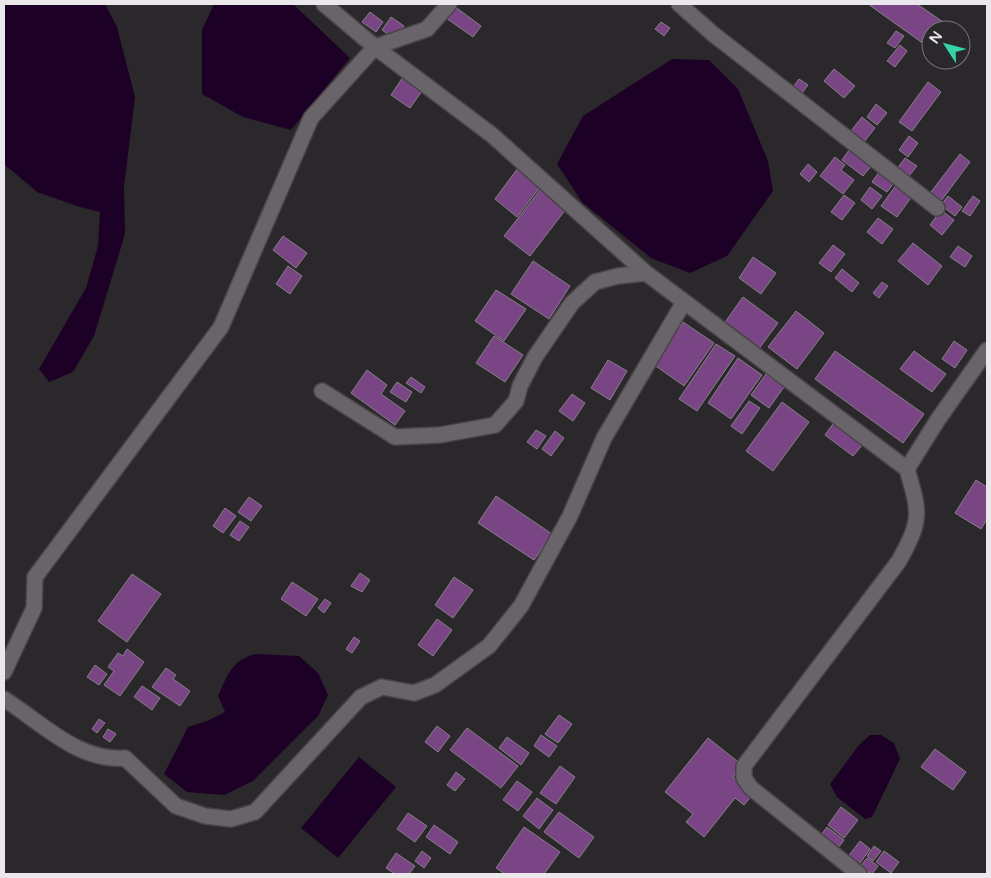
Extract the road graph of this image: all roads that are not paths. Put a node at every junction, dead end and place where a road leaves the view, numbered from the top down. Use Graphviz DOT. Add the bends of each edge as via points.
graph roads {
  1 [pos="324,4"];
  2 [pos="449,4"];
  3 [pos="679,4"];
  4 [pos="375,47"];
  5 [pos="937,208"];
  6 [pos="646,274"];
  7 [pos="684,302"];
  8 [pos="987,350"];
  9 [pos="322,391"];
  10 [pos="907,469"];
  11 [pos="4,672"];
  12 [pos="4,699"];
  13 [pos="858,874"];
  1 -- 4 [label="street"];
  2 -- 4 [label="street" via="427,29"];
  3 -- 5 [label="street"];
  4 -- 6 [label="street" via="492,135"];
  4 -- 11 [label="street" via="311,118 221,327 35,577 34,608"];
  6 -- 7 [label="street"];
  6 -- 9 [label="street" via="595,282 572,304 535,357 516,401 495,425 440,435 395,437"];
  7 -- 10 [label="street"];
  7 -- 12 [label="street" via="604,438 570,516 522,606 489,646 435,685 414,692 382,687 361,697 255,812 231,819 205,816 176,806 125,758 113,759 87,752"];
  8 -- 10 [label="street"];
  10 -- 13 [label="street" via="918,506 915,532 898,561 744,766 744,778 751,788"];
}
